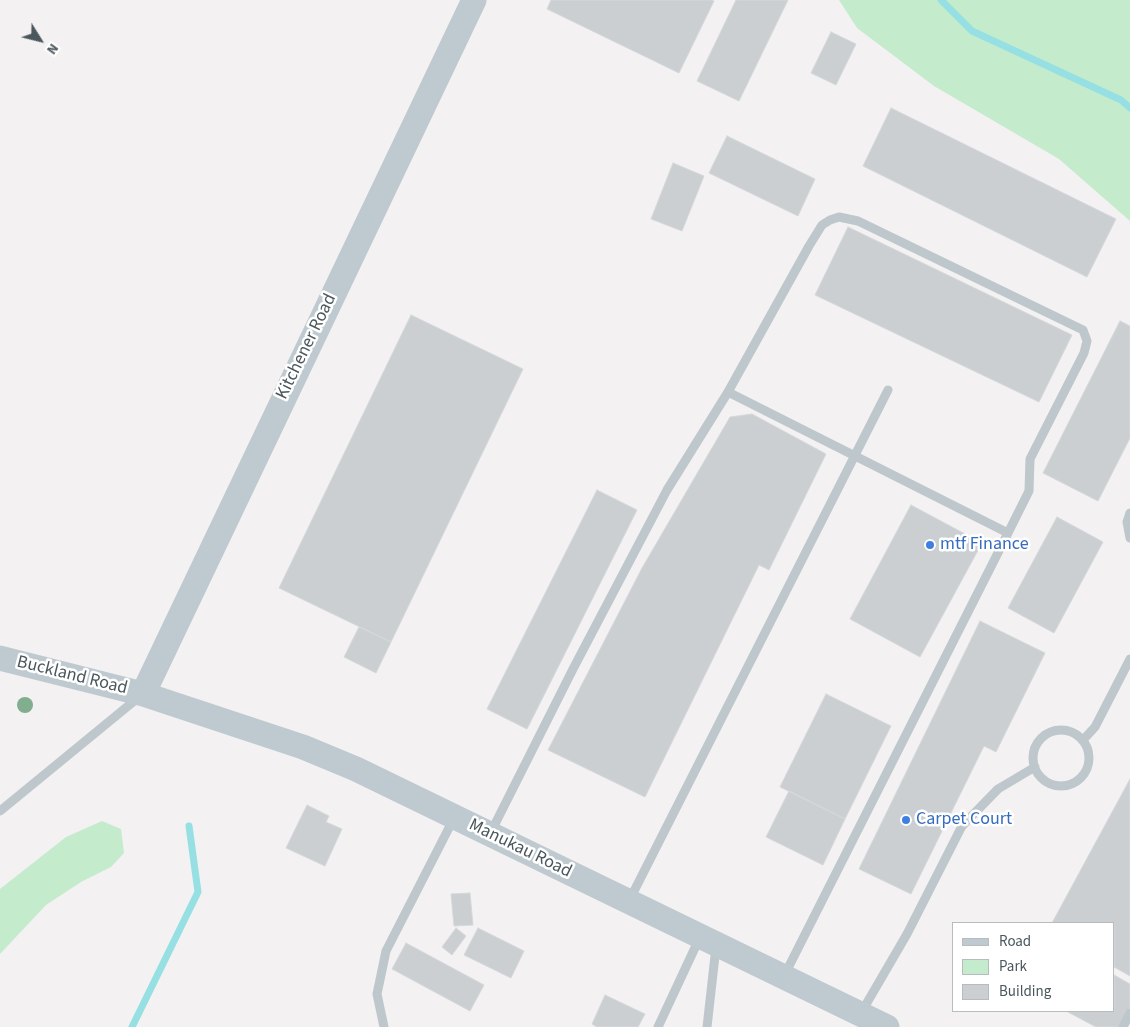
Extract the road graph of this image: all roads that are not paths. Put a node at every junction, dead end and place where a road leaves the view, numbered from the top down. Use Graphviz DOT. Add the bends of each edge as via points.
graph roads {
  1 [pos="474,0"];
  2 [pos="888,390"];
  3 [pos="728,392"];
  4 [pos="854,456"];
  5 [pos="1130,513"];
  6 [pos="1008,533"];
  7 [pos="1130,538"];
  8 [pos="0,658"];
  9 [pos="1130,659"];
  10 [pos="143,694"];
  11 [pos="1083,740"];
  12 [pos="1035,767"];
  13 [pos="0,811"];
  14 [pos="454,817"];
  15 [pos="490,834"];
  16 [pos="628,901"];
  17 [pos="708,940"];
  18 [pos="784,976"];
  19 [pos="1130,1013"];
  20 [pos="861,1014"];
  21 [pos="384,1027"];
  22 [pos="658,1027"];
  23 [pos="707,1027"];
  24 [pos="887,1027"];
  25 [pos="1123,1027"];
  1 -- 10 [label="main road, Kitchener Road"];
  2 -- 4 [label="lane"];
  3 -- 4 [label="lane"];
  3 -- 6 [label="lane" via="822,225 839,217 858,222 1076,325 1083,330 1087,341 1084,353 1030,459 1029,491"];
  3 -- 15 [label="lane" via="667,490"];
  4 -- 6 [label="lane"];
  4 -- 16 [label="lane"];
  5 -- 7 [label="lane" via="1127,522"];
  6 -- 18 [label="lane"];
  8 -- 10 [label="main road, Buckland Road"];
  9 -- 11 [label="lane" via="1095,727"];
  10 -- 13 [label="lane"];
  10 -- 14 [label="main road, Manukau Road" via="303,747"];
  11 -- 12 [label="lane" via="1066,730 1048,733 1035,748"];
  11 -- 12 [label="lane" via="1090,758 1083,776 1076,782 1066,786 1052,784 1039,776"];
  12 -- 20 [label="lane" via="998,789 962,826 907,934"];
  14 -- 15 [label="main road, Manukau Road"];
  14 -- 21 [label="lane" via="386,951 377,994"];
  15 -- 16 [label="main road, Manukau Road"];
  16 -- 17 [label="main road, Manukau Road"];
  17 -- 18 [label="main road, Manukau Road"];
  17 -- 22 [label="lane"];
  17 -- 23 [label="lane"];
  18 -- 20 [label="main road, Manukau Road"];
  19 -- 25 [label="lane"];
  20 -- 24 [label="main road, Manukau Road"];
}
